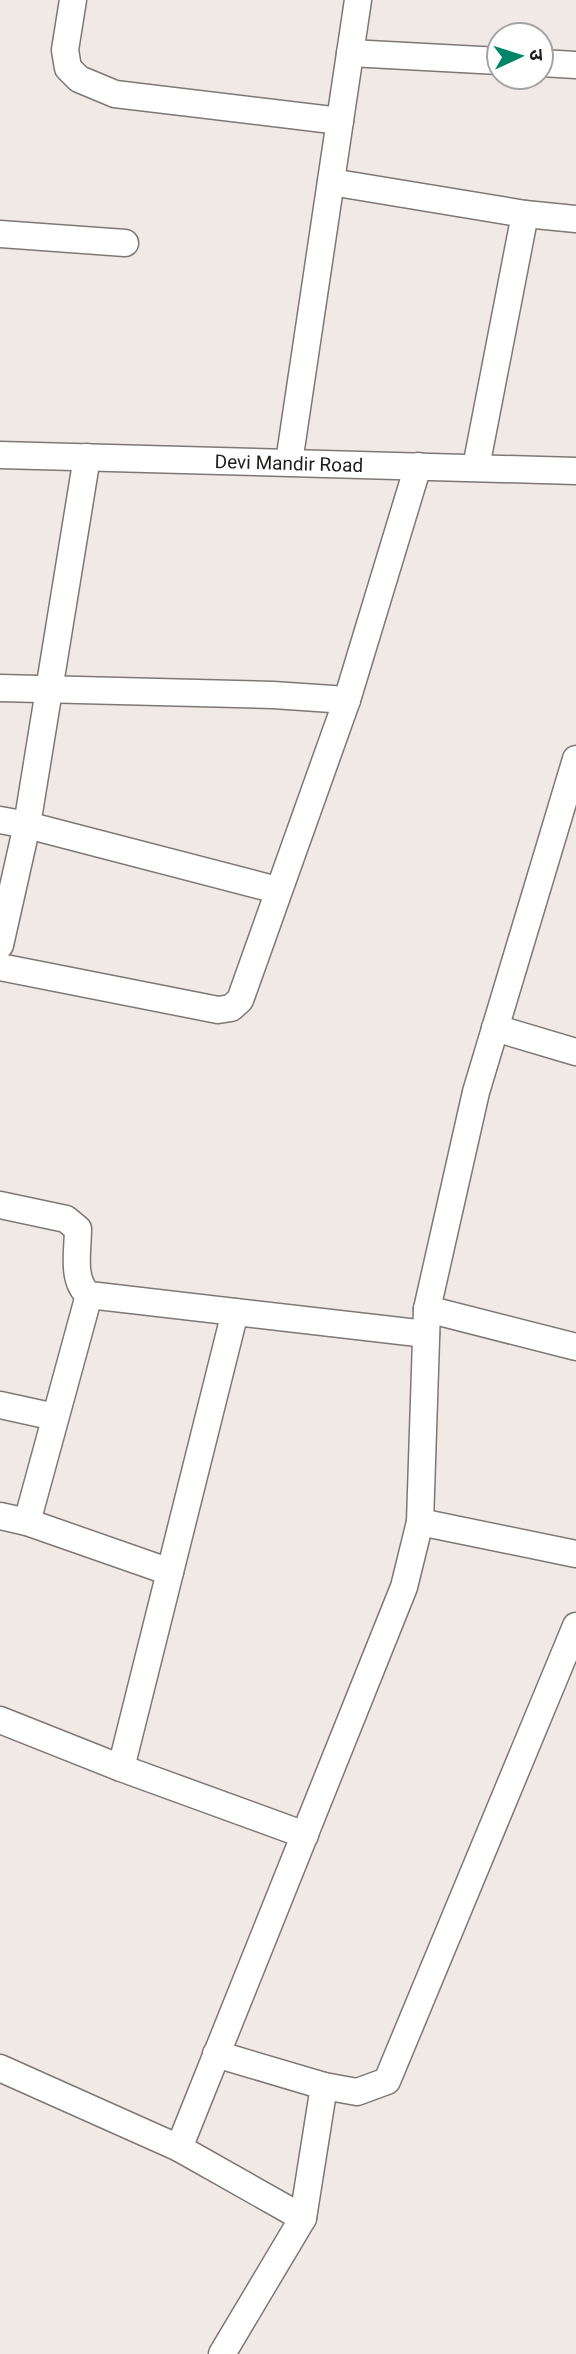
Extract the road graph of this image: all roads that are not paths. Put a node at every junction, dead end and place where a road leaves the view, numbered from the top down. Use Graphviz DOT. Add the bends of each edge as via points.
graph roads {
  1 [pos="73,0"];
  2 [pos="358,0"];
  3 [pos="350,52"];
  4 [pos="485,60"];
  5 [pos="555,64"];
  6 [pos="576,65"];
  7 [pos="340,121"];
  8 [pos="331,182"];
  9 [pos="525,214"];
  10 [pos="576,219"];
  11 [pos="0,234"];
  12 [pos="125,243"];
  13 [pos="0,455"];
  14 [pos="87,457"];
  15 [pos="289,463"];
  16 [pos="418,466"];
  17 [pos="476,467"];
  18 [pos="576,471"];
  19 [pos="0,688"];
  20 [pos="51,689"];
  21 [pos="347,701"];
  22 [pos="576,759"];
  23 [pos="0,820"];
  24 [pos="27,825"];
  25 [pos="277,890"];
  26 [pos="0,945"];
  27 [pos="0,967"];
  28 [pos="495,1028"];
  29 [pos="576,1052"];
  30 [pos="0,1205"];
  31 [pos="89,1295"];
  32 [pos="235,1312"];
  33 [pos="426,1321"];
  34 [pos="576,1347"];
  35 [pos="0,1405"];
  36 [pos="55,1417"];
  37 [pos="0,1516"];
  38 [pos="27,1522"];
  39 [pos="420,1522"];
  40 [pos="576,1554"];
  41 [pos="170,1572"];
  42 [pos="576,1626"];
  43 [pos="0,1720"];
  44 [pos="121,1768"];
  45 [pos="304,1835"];
  46 [pos="216,2054"];
  47 [pos="0,2068"];
  48 [pos="324,2086"];
  49 [pos="178,2147"];
  50 [pos="303,2218"];
  51 [pos="222,2354"];
  1 -- 7 [label="street" via="65,50 68,68 79,79 115,94"];
  2 -- 3 [label="street"];
  3 -- 4 [label="street"];
  3 -- 7 [label="street"];
  5 -- 6 [label="street"];
  7 -- 8 [label="street"];
  8 -- 9 [label="street"];
  8 -- 15 [label="street"];
  9 -- 10 [label="street"];
  9 -- 17 [label="street"];
  11 -- 12 [label="street"];
  13 -- 14 [label="street, Devi Mandir Road"];
  14 -- 15 [label="street, Devi Mandir Road"];
  14 -- 20 [label="street"];
  15 -- 16 [label="street, Devi Mandir Road"];
  16 -- 17 [label="street, Devi Mandir Road"];
  16 -- 21 [label="street"];
  17 -- 18 [label="street, Devi Mandir Road"];
  19 -- 20 [label="street"];
  20 -- 21 [label="street"];
  20 -- 24 [label="street"];
  21 -- 25 [label="street"];
  22 -- 28 [label="street"];
  23 -- 24 [label="street"];
  24 -- 25 [label="street"];
  24 -- 26 [label="street"];
  25 -- 27 [label="street" via="240,1000 231,1008 218,1010"];
  28 -- 29 [label="street"];
  28 -- 33 [label="street" via="476,1092"];
  30 -- 31 [label="street" via="66,1219 78,1229 78,1277"];
  31 -- 32 [label="street"];
  31 -- 36 [label="street"];
  32 -- 33 [label="street"];
  32 -- 41 [label="street"];
  33 -- 34 [label="street"];
  33 -- 39 [label="street"];
  35 -- 36 [label="street"];
  36 -- 38 [label="street"];
  37 -- 38 [label="street"];
  38 -- 41 [label="street"];
  39 -- 40 [label="street"];
  39 -- 45 [label="street" via="404,1587"];
  41 -- 44 [label="street"];
  42 -- 48 [label="street" via="387,2081 357,2092"];
  43 -- 44 [label="street"];
  44 -- 45 [label="street"];
  45 -- 46 [label="street"];
  46 -- 48 [label="street"];
  46 -- 49 [label="street"];
  47 -- 49 [label="street"];
  48 -- 50 [label="street"];
  49 -- 50 [label="street"];
  50 -- 51 [label="street"];
}
